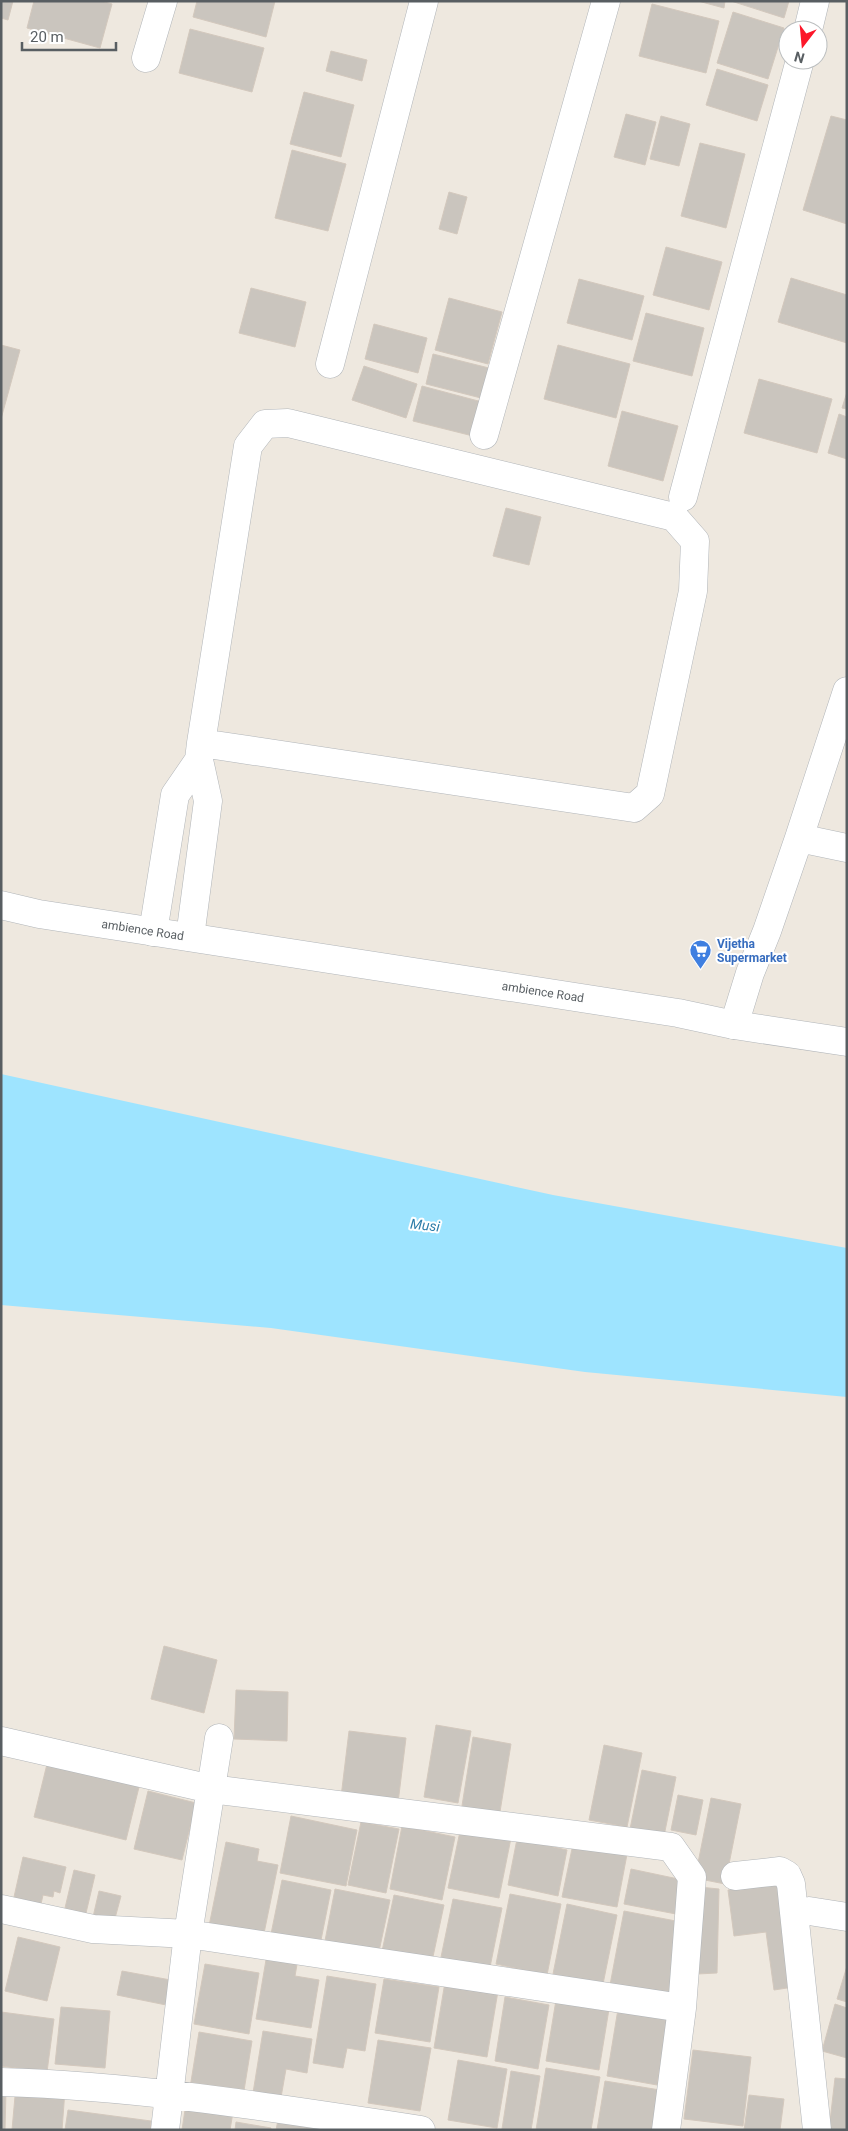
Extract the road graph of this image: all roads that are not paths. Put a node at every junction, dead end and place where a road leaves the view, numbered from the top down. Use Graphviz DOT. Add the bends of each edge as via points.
graph roads {
  1 [pos="163,1"];
  2 [pos="424,1"];
  3 [pos="606,1"];
  4 [pos="815,1"];
  5 [pos="810,20"];
  6 [pos="146,58"];
  7 [pos="797,70"];
  8 [pos="330,364"];
  9 [pos="484,435"];
  10 [pos="683,497"];
  11 [pos="847,690"];
  12 [pos="200,751"];
  13 [pos="800,838"];
  14 [pos="847,848"];
  15 [pos="1,905"];
  16 [pos="153,932"];
  17 [pos="190,937"];
  18 [pos="734,1025"];
  19 [pos="847,1042"];
  20 [pos="219,1738"];
  21 [pos="1,1741"];
  22 [pos="211,1789"];
  23 [pos="735,1876"];
  24 [pos="1,1909"];
  25 [pos="809,1911"];
  26 [pos="847,1917"];
  27 [pos="188,1934"];
  28 [pos="682,2008"];
  29 [pos="1,2082"];
  30 [pos="169,2093"];
  31 [pos="166,2130"];
  32 [pos="421,2130"];
  33 [pos="666,2130"];
  34 [pos="817,2130"];
  1 -- 6 [label="street"];
  2 -- 8 [label="street"];
  3 -- 9 [label="street"];
  4 -- 5 [label="street"];
  7 -- 10 [label="street"];
  11 -- 13 [label="street"];
  12 -- 12 [label="street" via="248,446 265,424 288,423 674,517 695,540 693,591 650,794 634,808"];
  12 -- 16 [label="street" via="175,795"];
  12 -- 17 [label="street" via="208,801"];
  13 -- 14 [label="street"];
  13 -- 18 [label="street"];
  15 -- 16 [label="street, ambience Road"];
  16 -- 17 [label="street, ambience Road"];
  17 -- 18 [label="street, ambience Road" via="678,1013"];
  18 -- 19 [label="street, ambience Road"];
  20 -- 22 [label="street"];
  21 -- 22 [label="street"];
  22 -- 27 [label="street"];
  22 -- 28 [label="street" via="671,1847 692,1877"];
  23 -- 34 [label="street" via="780,1871 792,1884"];
  24 -- 27 [label="street" via="93,1929"];
  25 -- 26 [label="street"];
  27 -- 28 [label="street"];
  27 -- 30 [label="street"];
  28 -- 33 [label="street"];
  29 -- 30 [label="street"];
  30 -- 31 [label="street"];
  30 -- 32 [label="street"];
}
